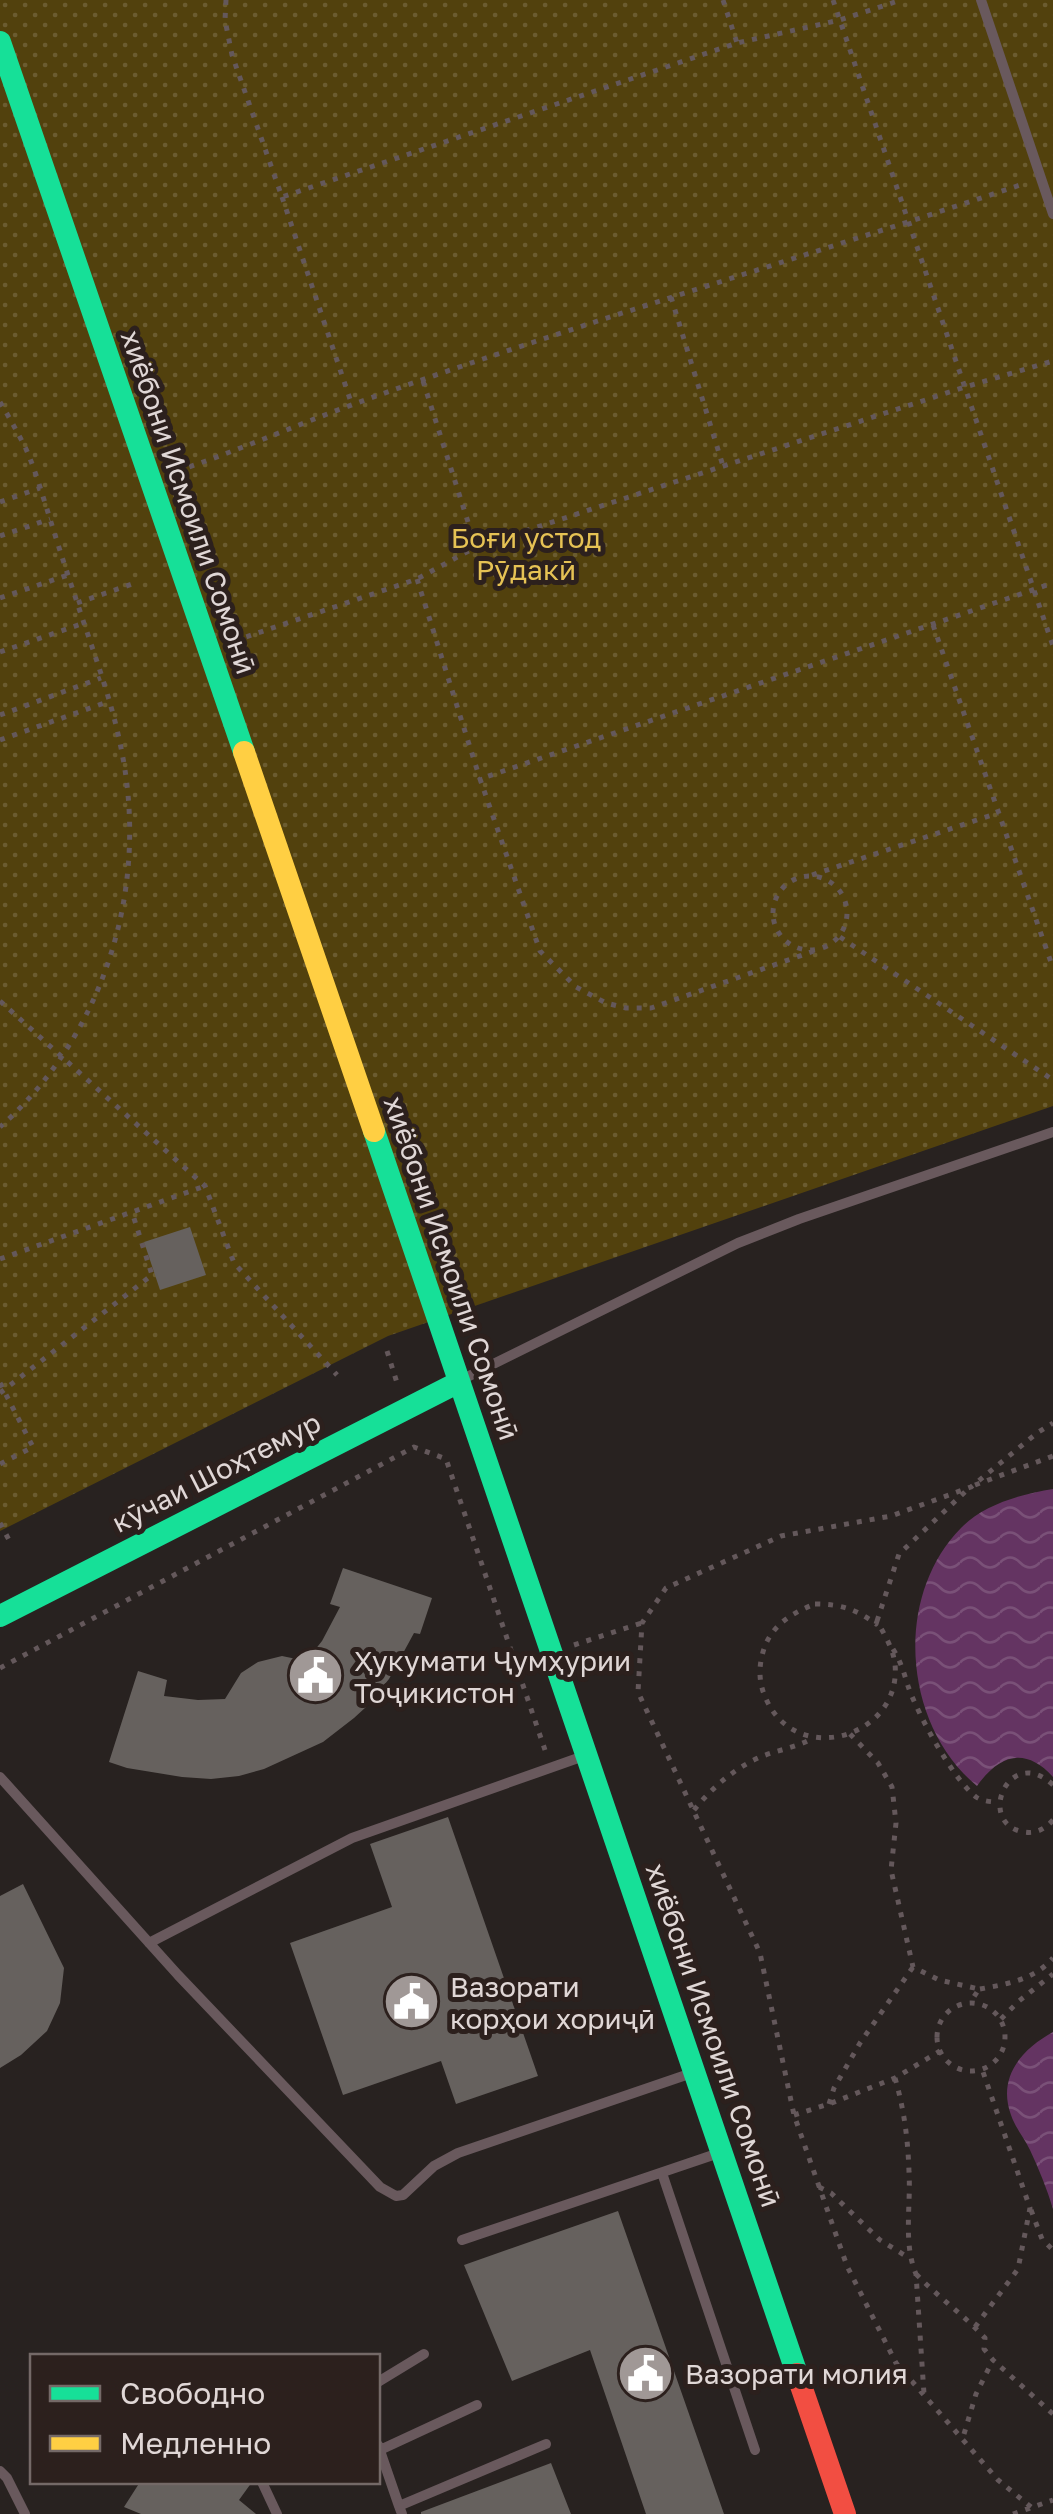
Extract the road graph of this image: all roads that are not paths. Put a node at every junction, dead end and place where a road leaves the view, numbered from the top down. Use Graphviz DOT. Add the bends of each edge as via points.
graph roads {
  1 [pos="981,0"];
  2 [pos="0,42"];
  3 [pos="1053,214"];
  4 [pos="1053,1132"];
  5 [pos="459,1382"];
  6 [pos="0,1616"];
  7 [pos="586,1755"];
  8 [pos="0,1777"];
  9 [pos="148,1943"];
  10 [pos="694,2072"];
  11 [pos="722,2152"];
  12 [pos="662,2173"];
  13 [pos="462,2240"];
  14 [pos="424,2354"];
  15 [pos="380,2381"];
  16 [pos="476,2406"];
  17 [pos="546,2444"];
  18 [pos="380,2446"];
  19 [pos="755,2450"];
  20 [pos="380,2452"];
  21 [pos="0,2471"];
  22 [pos="263,2484"];
  23 [pos="401,2510"];
  24 [pos="25,2514"];
  25 [pos="276,2514"];
  26 [pos="845,2514"];
  1 -- 3 [label="lane"];
  2 -- 5 [label="street, хиёбони Исмоили Сомонӣ"];
  4 -- 5 [label="lane" via="738,1243"];
  5 -- 6 [label="street, кӯчаи Шоҳтемур"];
  5 -- 7 [label="street, хиёбони Исмоили Сомонӣ"];
  7 -- 9 [label="lane" via="352,1838"];
  7 -- 10 [label="street, хиёбони Исмоили Сомонӣ"];
  8 -- 9 [label="lane"];
  9 -- 10 [label="lane" via="380,2187 396,2196 458,2153"];
  10 -- 11 [label="street, хиёбони Исмоили Сомонӣ"];
  11 -- 12 [label="lane"];
  11 -- 26 [label="street, хиёбони Исмоили Сомонӣ"];
  12 -- 13 [label="lane"];
  12 -- 19 [label="lane"];
  14 -- 15 [label="lane"];
  16 -- 18 [label="lane"];
  17 -- 23 [label="lane"];
  20 -- 23 [label="lane"];
  21 -- 24 [label="lane"];
  22 -- 25 [label="lane"];
}
